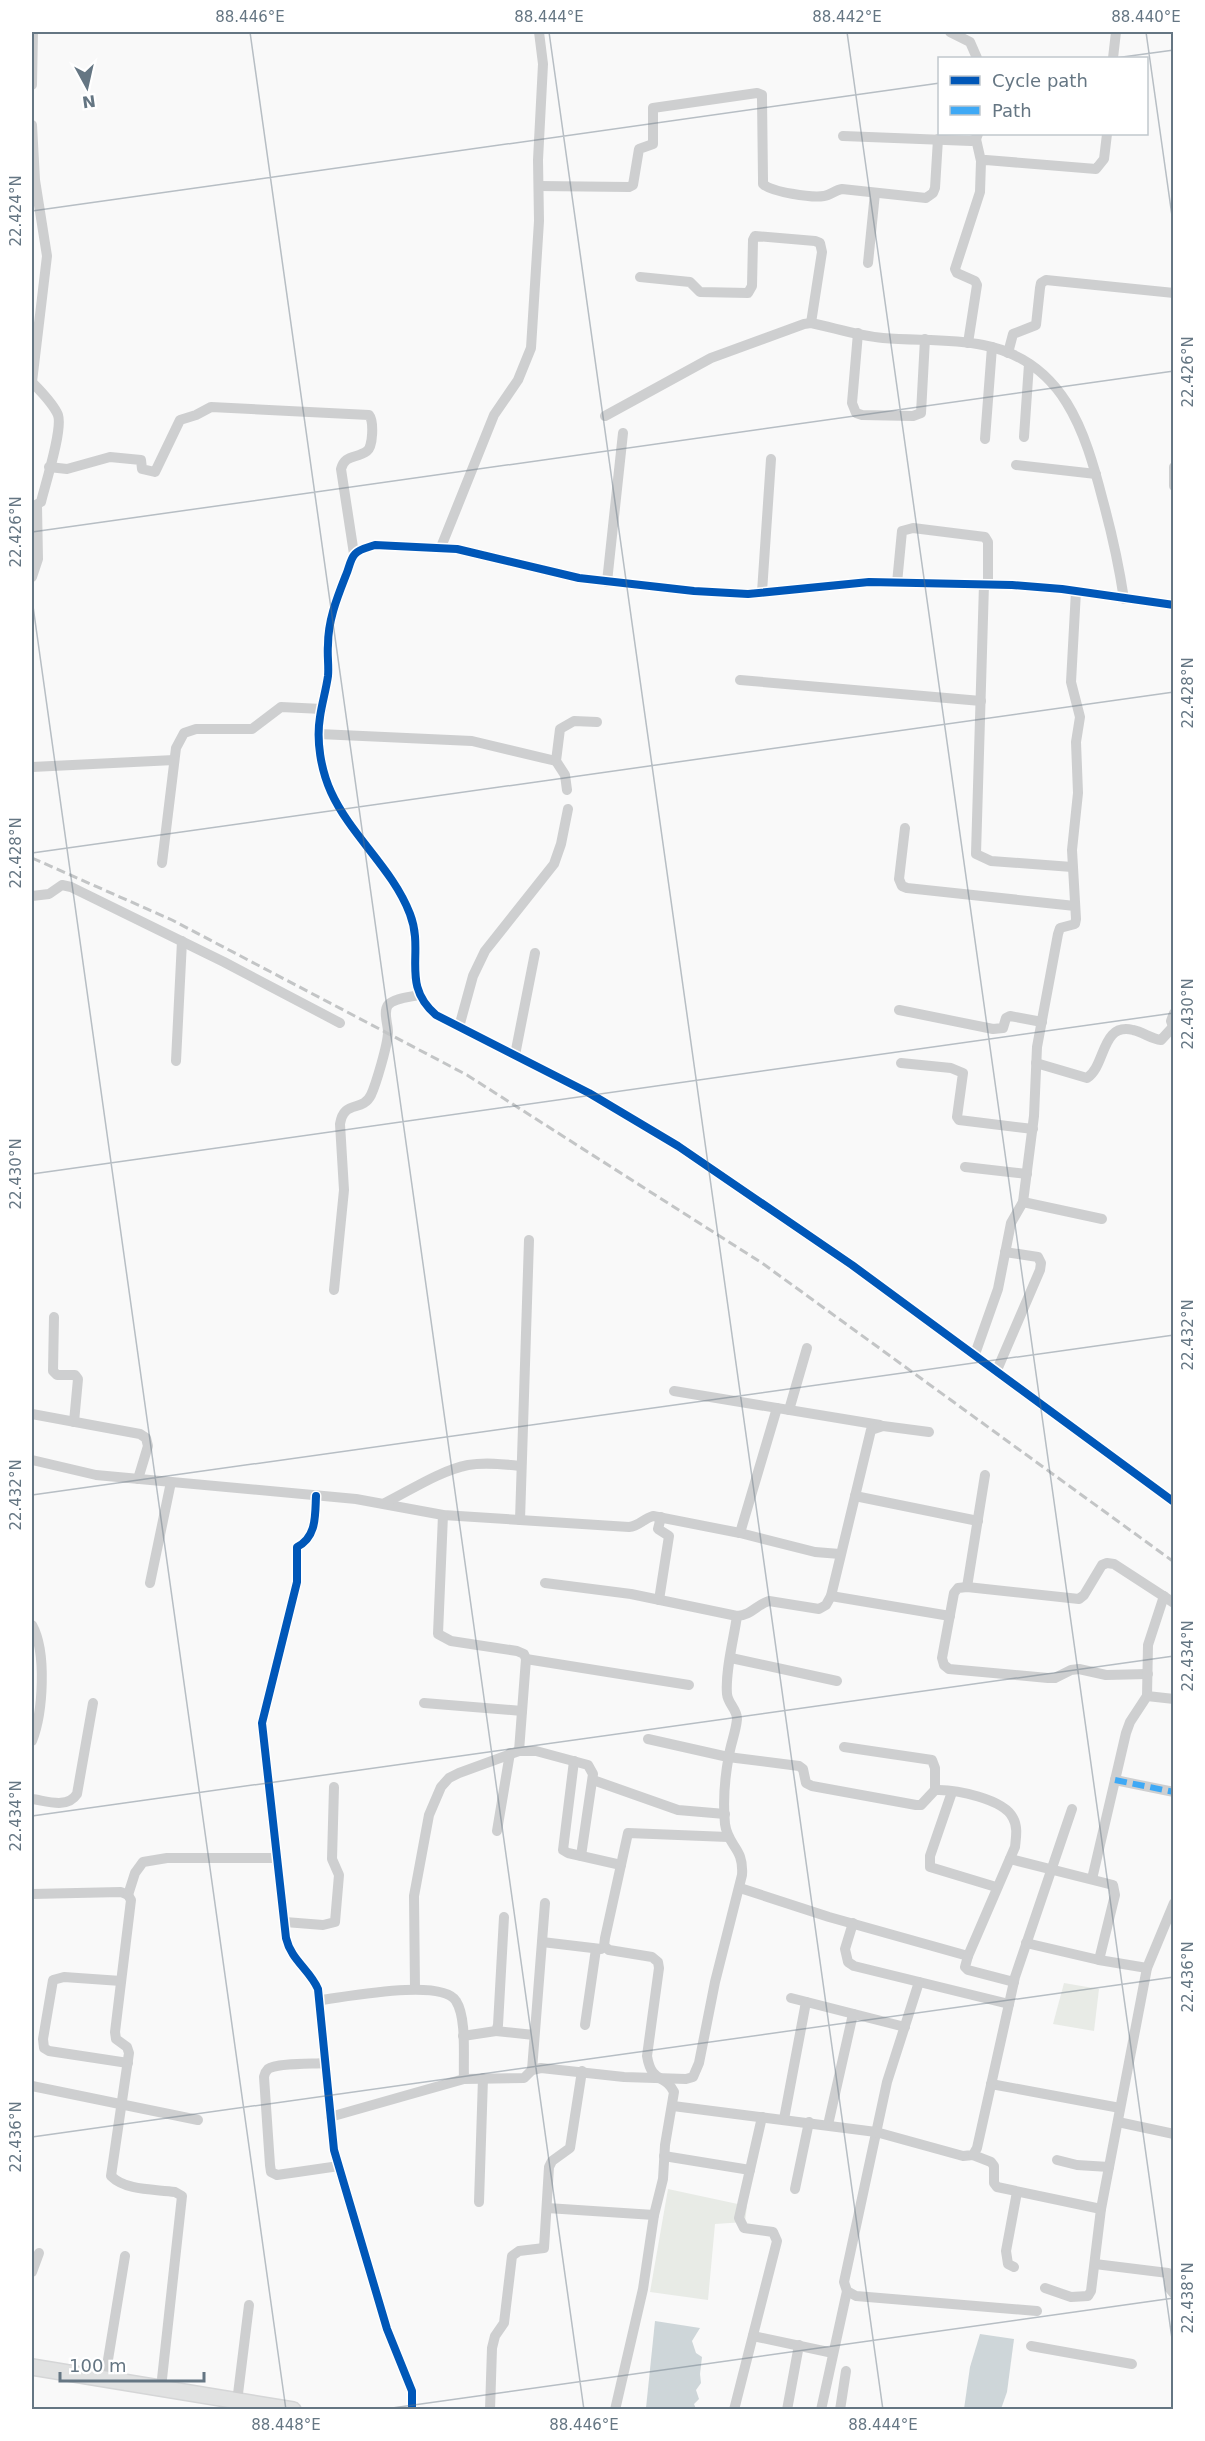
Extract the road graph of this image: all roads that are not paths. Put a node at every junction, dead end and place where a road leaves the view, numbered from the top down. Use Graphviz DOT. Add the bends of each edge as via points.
graph roads {
  1 [pos="33,32"];
  2 [pos="539,32"];
  3 [pos="950,32"];
  4 [pos="1116,32"];
  5 [pos="977,57"];
  6 [pos="1113,57"];
  7 [pos="32,85"];
  8 [pos="32,125"];
  9 [pos="1107,135"];
  10 [pos="843,136"];
  11 [pos="977,136"];
  12 [pos="938,139"];
  13 [pos="981,161"];
  14 [pos="539,186"];
  15 [pos="875,193"];
  16 [pos="868,263"];
  17 [pos="640,277"];
  18 [pos="1173,293"];
  19 [pos="811,323"];
  20 [pos="858,333"];
  21 [pos="925,339"];
  22 [pos="968,343"];
  23 [pos="992,347"];
  24 [pos="1008,353"];
  25 [pos="1029,364"];
  26 [pos="604,416"];
  27 [pos="622,433"];
  28 [pos="1024,437"];
  29 [pos="985,439"];
  30 [pos="771,459"];
  31 [pos="1016,465"];
  32 [pos="49,467"];
  33 [pos="1173,467"];
  34 [pos="1096,474"];
  35 [pos="1173,486"];
  36 [pos="34,506"];
  37 [pos="441,548"];
  38 [pos="354,554"];
  39 [pos="32,577"];
  40 [pos="607,582"];
  41 [pos="897,583"];
  42 [pos="986,584"];
  43 [pos="1076,591"];
  44 [pos="762,592"];
  45 [pos="1124,599"];
  46 [pos="1173,606"];
  47 [pos="740,680"];
  48 [pos="981,701"];
  49 [pos="322,709"];
  50 [pos="597,722"];
  51 [pos="319,734"];
  52 [pos="174,760"];
  53 [pos="556,761"];
  54 [pos="32,767"];
  55 [pos="567,790"];
  56 [pos="568,809"];
  57 [pos="905,828"];
  58 [pos="162,862"];
  59 [pos="1072,867"];
  60 [pos="32,896"];
  61 [pos="1075,906"];
  62 [pos="182,941"];
  63 [pos="535,953"];
  64 [pos="419,995"];
  65 [pos="899,1010"];
  66 [pos="1173,1013"];
  67 [pos="1042,1022"];
  68 [pos="340,1023"];
  69 [pos="459,1027"];
  70 [pos="1173,1028"];
  71 [pos="515,1055"];
  72 [pos="176,1060"];
  73 [pos="901,1063"];
  74 [pos="1036,1063"];
  75 [pos="1032,1129"];
  76 [pos="965,1167"];
  77 [pos="1027,1174"];
  78 [pos="1023,1202"];
  79 [pos="1102,1219"];
  80 [pos="529,1240"];
  81 [pos="1005,1252"];
  82 [pos="333,1290"];
  83 [pos="54,1317"];
  84 [pos="807,1348"];
  85 [pos="975,1354"];
  86 [pos="997,1370"];
  87 [pos="674,1391"];
  88 [pos="777,1408"];
  89 [pos="789,1410"];
  90 [pos="32,1414"];
  91 [pos="74,1422"];
  92 [pos="884,1426"];
  93 [pos="929,1432"];
  94 [pos="32,1460"];
  95 [pos="520,1466"];
  96 [pos="985,1475"];
  97 [pos="138,1479"];
  98 [pos="171,1482"];
  99 [pos="316,1496"];
  100 [pos="855,1496"];
  101 [pos="1173,1502"];
  102 [pos="385,1503"];
  103 [pos="443,1515"];
  104 [pos="661,1517"];
  105 [pos="520,1520"];
  106 [pos="978,1521"];
  107 [pos="740,1533"];
  108 [pos="840,1554"];
  109 [pos="545,1582"];
  110 [pos="150,1583"];
  111 [pos="967,1587"];
  112 [pos="831,1596"];
  113 [pos="1164,1596"];
  114 [pos="659,1600"];
  115 [pos="1173,1603"];
  116 [pos="738,1616"];
  117 [pos="950,1616"];
  118 [pos="32,1625"];
  119 [pos="731,1658"];
  120 [pos="526,1659"];
  121 [pos="1148,1674"];
  122 [pos="837,1681"];
  123 [pos="689,1684"];
  124 [pos="1147,1696"];
  125 [pos="1173,1699"];
  126 [pos="36,1700"];
  127 [pos="93,1703"];
  128 [pos="424,1703"];
  129 [pos="522,1711"];
  130 [pos="648,1738"];
  131 [pos="32,1741"];
  132 [pos="844,1747"];
  133 [pos="514,1752"];
  134 [pos="728,1757"];
  135 [pos="574,1761"];
  136 [pos="592,1780"];
  137 [pos="1115,1780"];
  138 [pos="334,1786"];
  139 [pos="935,1790"];
  140 [pos="952,1791"];
  141 [pos="1173,1792"];
  142 [pos="32,1799"];
  143 [pos="1072,1809"];
  144 [pos="725,1814"];
  145 [pos="497,1831"];
  146 [pos="728,1837"];
  147 [pos="581,1856"];
  148 [pos="277,1858"];
  149 [pos="1010,1858"];
  150 [pos="621,1865"];
  151 [pos="1051,1870"];
  152 [pos="1092,1879"];
  153 [pos="996,1887"];
  154 [pos="740,1888"];
  155 [pos="32,1894"];
  156 [pos="128,1895"];
  157 [pos="545,1903"];
  158 [pos="1173,1903"];
  159 [pos="504,1917"];
  160 [pos="285,1922"];
  161 [pos="852,1923"];
  162 [pos="542,1942"];
  163 [pos="1026,1943"];
  164 [pos="596,1949"];
  165 [pos="609,1950"];
  166 [pos="968,1956"];
  167 [pos="1099,1960"];
  168 [pos="1147,1968"];
  169 [pos="121,1981"];
  170 [pos="919,1982"];
  171 [pos="1014,1982"];
  172 [pos="415,1989"];
  173 [pos="791,1998"];
  174 [pos="321,2000"];
  175 [pos="806,2001"];
  176 [pos="1009,2004"];
  177 [pos="853,2014"];
  178 [pos="585,2025"];
  179 [pos="905,2027"];
  180 [pos="496,2031"];
  181 [pos="534,2035"];
  182 [pos="463,2036"];
  183 [pos="128,2063"];
  184 [pos="325,2063"];
  185 [pos="532,2070"];
  186 [pos="582,2071"];
  187 [pos="483,2078"];
  188 [pos="656,2078"];
  189 [pos="464,2079"];
  190 [pos="991,2084"];
  191 [pos="32,2086"];
  192 [pos="121,2105"];
  193 [pos="673,2106"];
  194 [pos="1120,2108"];
  195 [pos="330,2117"];
  196 [pos="762,2117"];
  197 [pos="784,2119"];
  198 [pos="198,2120"];
  199 [pos="809,2122"];
  200 [pos="1118,2122"];
  201 [pos="828,2125"];
  202 [pos="876,2132"];
  203 [pos="1173,2134"];
  204 [pos="973,2155"];
  205 [pos="664,2156"];
  206 [pos="1057,2160"];
  207 [pos="339,2166"];
  208 [pos="1109,2167"];
  209 [pos="750,2169"];
  210 [pos="795,2189"];
  211 [pos="1017,2192"];
  212 [pos="479,2202"];
  213 [pos="547,2208"];
  214 [pos="1101,2209"];
  215 [pos="654,2215"];
  216 [pos="39,2253"];
  217 [pos="124,2256"];
  218 [pos="1095,2264"];
  219 [pos="1014,2267"];
  220 [pos="32,2272"];
  221 [pos="1045,2288"];
  222 [pos="847,2291"];
  223 [pos="1173,2294"];
  224 [pos="249,2305"];
  225 [pos="1037,2311"];
  226 [pos="753,2336"];
  227 [pos="799,2345"];
  228 [pos="1031,2346"];
  229 [pos="833,2353"];
  230 [pos="1132,2364"];
  231 [pos="32,2367"];
  232 [pos="846,2372"];
  233 [pos="105,2378"];
  234 [pos="160,2388"];
  235 [pos="237,2405"];
  236 [pos="293,2409"];
  237 [pos="412,2409"];
  238 [pos="490,2409"];
  239 [pos="615,2409"];
  240 [pos="734,2409"];
  241 [pos="787,2409"];
  242 [pos="820,2409"];
  243 [pos="840,2409"];
  1 -- 7 [label="street"];
  2 -- 14 [label="street" via="543,64"];
  3 -- 5 [label="street" via="970,42"];
  4 -- 6 [label="street"];
  8 -- 32 [label="street" via="35,180 47,256 32,382 59,417"];
  9 -- 13 [label="street" via="1104,159 1096,169"];
  10 -- 12 [label="street"];
  11 -- 12 [label="street"];
  11 -- 13 [label="street"];
  12 -- 15 [label="street" via="930,196"];
  13 -- 22 [label="street" via="980,192 955,269 977,285"];
  14 -- 15 [label="street" via="629,187 633,185 639,149 653,144 653,108 757,93 762,95 766,187 815,196 842,189"];
  14 -- 37 [label="street" via="531,348 526,366 494,415"];
  15 -- 16 [label="street"];
  17 -- 19 [label="street" via="690,282 700,292 748,293 756,236 815,241 820,243 822,252"];
  18 -- 24 [label="street" via="1046,280 1041,283 1036,325 1014,333"];
  19 -- 20 [label="street"];
  19 -- 26 [label="street" via="711,358"];
  20 -- 21 [label="street" via="880,338"];
  20 -- 21 [label="street" via="852,404 856,413 862,415 921,413"];
  21 -- 22 [label="street"];
  22 -- 23 [label="street"];
  23 -- 24 [label="street"];
  23 -- 29 [label="street"];
  24 -- 25 [label="street"];
  25 -- 28 [label="street"];
  25 -- 34 [label="street" via="1055,385 1067,401 1085,437"];
  27 -- 40 [label="street"];
  30 -- 44 [label="street"];
  31 -- 34 [label="street"];
  32 -- 36 [label="street" via="41,502"];
  32 -- 38 [label="street" via="67,469 110,457 141,460 142,469 155,472 180,420 212,407 369,415 373,425 370,448 349,457 341,470"];
  33 -- 35 [label="street"];
  34 -- 45 [label="street"];
  36 -- 39 [label="street" via="38,559"];
  37 -- 38 [label="street" via="375,545"];
  37 -- 40 [label="street"];
  38 -- 49 [label="street" via="330,622"];
  40 -- 44 [label="street" via="694,591"];
  41 -- 42 [label="street"];
  41 -- 42 [label="street" via="902,531 912,528 984,537 988,542"];
  41 -- 44 [label="street"];
  42 -- 43 [label="street"];
  42 -- 48 [label="street"];
  43 -- 45 [label="street"];
  43 -- 59 [label="street" via="1071,682 1080,717"];
  45 -- 46 [label="street"];
  47 -- 48 [label="street"];
  48 -- 59 [label="street" via="976,854 991,861"];
  49 -- 51 [label="street"];
  49 -- 52 [label="street" via="280,707 252,729 189,730 180,737"];
  50 -- 53 [label="street" via="574,721 560,729"];
  51 -- 53 [label="street" via="472,741"];
  51 -- 64 [label="street" via="331,792 409,912 414,927"];
  52 -- 54 [label="street"];
  52 -- 58 [label="street"];
  53 -- 55 [label="street" via="565,775"];
  56 -- 69 [label="street" via="554,864 485,951"];
  57 -- 61 [label="street" via="899,879 902,886"];
  59 -- 61 [label="street"];
  60 -- 62 [label="street" via="49,894 62,885 71,887"];
  61 -- 67 [label="street" via="1075,924 1063,926 1058,934"];
  62 -- 68 [label="street"];
  62 -- 72 [label="street"];
  63 -- 71 [label="street"];
  64 -- 69 [label="street" via="436,1015"];
  64 -- 82 [label="street" via="388,1005 387,1042 372,1094 342,1114 344,1190"];
  65 -- 67 [label="street" via="993,1029 1003,1028 1010,1016"];
  66 -- 70 [label="street"];
  67 -- 74 [label="street"];
  69 -- 71 [label="street"];
  70 -- 74 [label="street" via="1161,1040 1133,1029 1117,1030 1087,1078"];
  71 -- 85 [label="street" via="678,1146"];
  73 -- 75 [label="street" via="951,1068 963,1073 959,1120"];
  74 -- 75 [label="street"];
  75 -- 77 [label="street"];
  76 -- 77 [label="street"];
  77 -- 78 [label="street"];
  78 -- 79 [label="street"];
  78 -- 81 [label="street" via="1011,1223"];
  80 -- 95 [label="street"];
  81 -- 85 [label="street" via="998,1289"];
  81 -- 86 [label="street" via="1038,1257 1041,1263"];
  83 -- 91 [label="street" via="53,1371 57,1375 75,1375 78,1380"];
  84 -- 89 [label="street"];
  85 -- 86 [label="street"];
  86 -- 101 [label="street"];
  87 -- 88 [label="street"];
  88 -- 89 [label="street"];
  88 -- 107 [label="street"];
  89 -- 92 [label="street"];
  90 -- 91 [label="street"];
  91 -- 97 [label="street" via="147,1438"];
  92 -- 93 [label="street"];
  92 -- 100 [label="street" via="875,1427 869,1436"];
  94 -- 97 [label="street" via="83,1473"];
  95 -- 102 [label="street" via="467,1465"];
  95 -- 105 [label="street"];
  96 -- 106 [label="street"];
  97 -- 98 [label="street"];
  98 -- 99 [label="street"];
  98 -- 110 [label="street"];
  99 -- 102 [label="street"];
  99 -- 148 [label="street" via="310,1535 306,1543 297,1547 297,1582 262,1723"];
  100 -- 106 [label="street"];
  100 -- 108 [label="street"];
  102 -- 103 [label="street"];
  103 -- 105 [label="street"];
  103 -- 120 [label="street" via="438,1634 451,1641 517,1650"];
  104 -- 105 [label="street" via="646,1518 629,1527"];
  104 -- 107 [label="street"];
  104 -- 114 [label="street" via="658,1529 669,1536"];
  106 -- 111 [label="street"];
  107 -- 108 [label="street"];
  108 -- 112 [label="street"];
  109 -- 114 [label="street"];
  111 -- 113 [label="street" via="1079,1599 1107,1563"];
  111 -- 117 [label="street" via="954,1593"];
  112 -- 116 [label="street" via="819,1609 769,1601"];
  112 -- 117 [label="street"];
  113 -- 115 [label="street"];
  113 -- 121 [label="street" via="1150,1636"];
  114 -- 116 [label="street"];
  116 -- 119 [label="street"];
  117 -- 121 [label="street" via="942,1658 949,1669 1048,1678 1079,1669 1106,1675"];
  118 -- 126 [label="street" via="39,1649"];
  119 -- 122 [label="street"];
  119 -- 134 [label="street" via="727,1693 737,1721"];
  120 -- 123 [label="street"];
  120 -- 129 [label="street"];
  121 -- 124 [label="street"];
  124 -- 125 [label="street"];
  124 -- 137 [label="street" via="1130,1722"];
  126 -- 131 [label="street"];
  127 -- 142 [label="street" via="77,1794 67,1803"];
  128 -- 129 [label="street"];
  129 -- 133 [label="street"];
  130 -- 134 [label="street"];
  132 -- 139 [label="street" via="932,1760"];
  133 -- 135 [label="street" via="536,1751"];
  133 -- 145 [label="street"];
  133 -- 172 [label="street" via="449,1778 435,1799 414,1896"];
  134 -- 139 [label="street" via="799,1766 806,1783 812,1786 916,1805 921,1805"];
  134 -- 144 [label="street"];
  135 -- 136 [label="street" via="592,1768"];
  135 -- 147 [label="street" via="562,1845 568,1853"];
  136 -- 144 [label="street" via="678,1810"];
  136 -- 147 [label="street"];
  137 -- 141 [label="street"];
  137 -- 152 [label="street"];
  138 -- 160 [label="street" via="332,1859 339,1875 335,1922"];
  139 -- 140 [label="street"];
  140 -- 149 [label="street" via="990,1802 1013,1816 1017,1829"];
  140 -- 153 [label="street" via="930,1867"];
  143 -- 151 [label="street"];
  144 -- 146 [label="street"];
  146 -- 150 [label="street" via="628,1833"];
  146 -- 154 [label="street" via="743,1864"];
  147 -- 150 [label="street"];
  148 -- 156 [label="street" via="167,1858 143,1863"];
  148 -- 160 [label="street"];
  149 -- 151 [label="street"];
  149 -- 153 [label="street"];
  150 -- 165 [label="street" via="605,1938 604,1946"];
  151 -- 152 [label="street"];
  151 -- 163 [label="street"];
  152 -- 167 [label="street" via="1109,1883 1115,1890"];
  153 -- 166 [label="street"];
  154 -- 161 [label="street"];
  154 -- 188 [label="street" via="697,2071 686,2079"];
  155 -- 156 [label="street"];
  156 -- 169 [label="street" via="131,1900"];
  157 -- 162 [label="street"];
  158 -- 168 [label="street"];
  159 -- 180 [label="street"];
  160 -- 174 [label="street" via="289,1949 314,1979"];
  161 -- 166 [label="street"];
  161 -- 170 [label="street" via="845,1949 848,1962"];
  162 -- 164 [label="street"];
  162 -- 181 [label="street"];
  163 -- 167 [label="street"];
  163 -- 171 [label="street"];
  164 -- 165 [label="street"];
  164 -- 178 [label="street"];
  165 -- 188 [label="street" via="657,1962 647,2056 649,2070"];
  166 -- 171 [label="street" via="968,1970"];
  167 -- 168 [label="street"];
  168 -- 194 [label="street"];
  169 -- 183 [label="street" via="115,2032 116,2039 127,2048"];
  169 -- 183 [label="street" via="64,1977 53,1980 43,2039 44,2048 49,2051"];
  170 -- 176 [label="street"];
  170 -- 179 [label="street"];
  171 -- 176 [label="street"];
  172 -- 174 [label="street"];
  172 -- 182 [label="street" via="449,1993 460,2011"];
  173 -- 175 [label="street"];
  174 -- 184 [label="street"];
  175 -- 177 [label="street"];
  175 -- 197 [label="street"];
  176 -- 190 [label="street"];
  177 -- 179 [label="street"];
  177 -- 201 [label="street"];
  179 -- 202 [label="street"];
  180 -- 181 [label="street"];
  180 -- 182 [label="street"];
  181 -- 185 [label="street"];
  182 -- 189 [label="street"];
  183 -- 192 [label="street"];
  184 -- 195 [label="street"];
  184 -- 207 [label="street" via="269,2067 265,2072 270,2165 277,2175"];
  185 -- 186 [label="street"];
  185 -- 187 [label="street" via="524,2078"];
  186 -- 188 [label="street"];
  186 -- 213 [label="street" via="570,2148 549,2167"];
  187 -- 189 [label="street"];
  187 -- 212 [label="street"];
  188 -- 193 [label="street" via="671,2085"];
  189 -- 195 [label="street"];
  190 -- 194 [label="street"];
  190 -- 204 [label="street"];
  191 -- 192 [label="street"];
  192 -- 198 [label="street"];
  192 -- 234 [label="street" via="111,2176 127,2186 182,2196"];
  193 -- 196 [label="street"];
  193 -- 205 [label="street"];
  194 -- 200 [label="street"];
  195 -- 207 [label="street"];
  196 -- 197 [label="street"];
  196 -- 209 [label="street"];
  197 -- 199 [label="street"];
  199 -- 201 [label="street"];
  199 -- 210 [label="street"];
  200 -- 203 [label="street"];
  200 -- 208 [label="street"];
  201 -- 202 [label="street"];
  202 -- 204 [label="street" via="963,2156"];
  202 -- 222 [label="street" via="844,2282"];
  204 -- 211 [label="street" via="991,2162 997,2187"];
  205 -- 209 [label="street"];
  205 -- 215 [label="street"];
  206 -- 208 [label="street"];
  207 -- 237 [label="street" via="387,2330 412,2391"];
  208 -- 214 [label="street"];
  209 -- 226 [label="street" via="740,2225 773,2232 777,2241"];
  211 -- 214 [label="street"];
  211 -- 219 [label="street" via="1006,2251 1008,2264"];
  213 -- 215 [label="street"];
  213 -- 238 [label="street" via="544,2248 519,2251 512,2256 504,2323 492,2348"];
  214 -- 218 [label="street"];
  215 -- 239 [label="street" via="644,2289"];
  216 -- 220 [label="street"];
  217 -- 233 [label="street"];
  218 -- 221 [label="street" via="1088,2296 1071,2297"];
  218 -- 223 [label="street" via="1168,2273"];
  222 -- 225 [label="street" via="856,2296"];
  222 -- 229 [label="street"];
  224 -- 235 [label="street"];
  226 -- 227 [label="street"];
  226 -- 240 [label="street"];
  227 -- 229 [label="street"];
  227 -- 241 [label="street"];
  228 -- 230 [label="street"];
  229 -- 242 [label="street"];
  231 -- 233 [label="main road"];
  232 -- 243 [label="street"];
  233 -- 234 [label="main road"];
  234 -- 235 [label="main road"];
  235 -- 236 [label="main road"];
}
